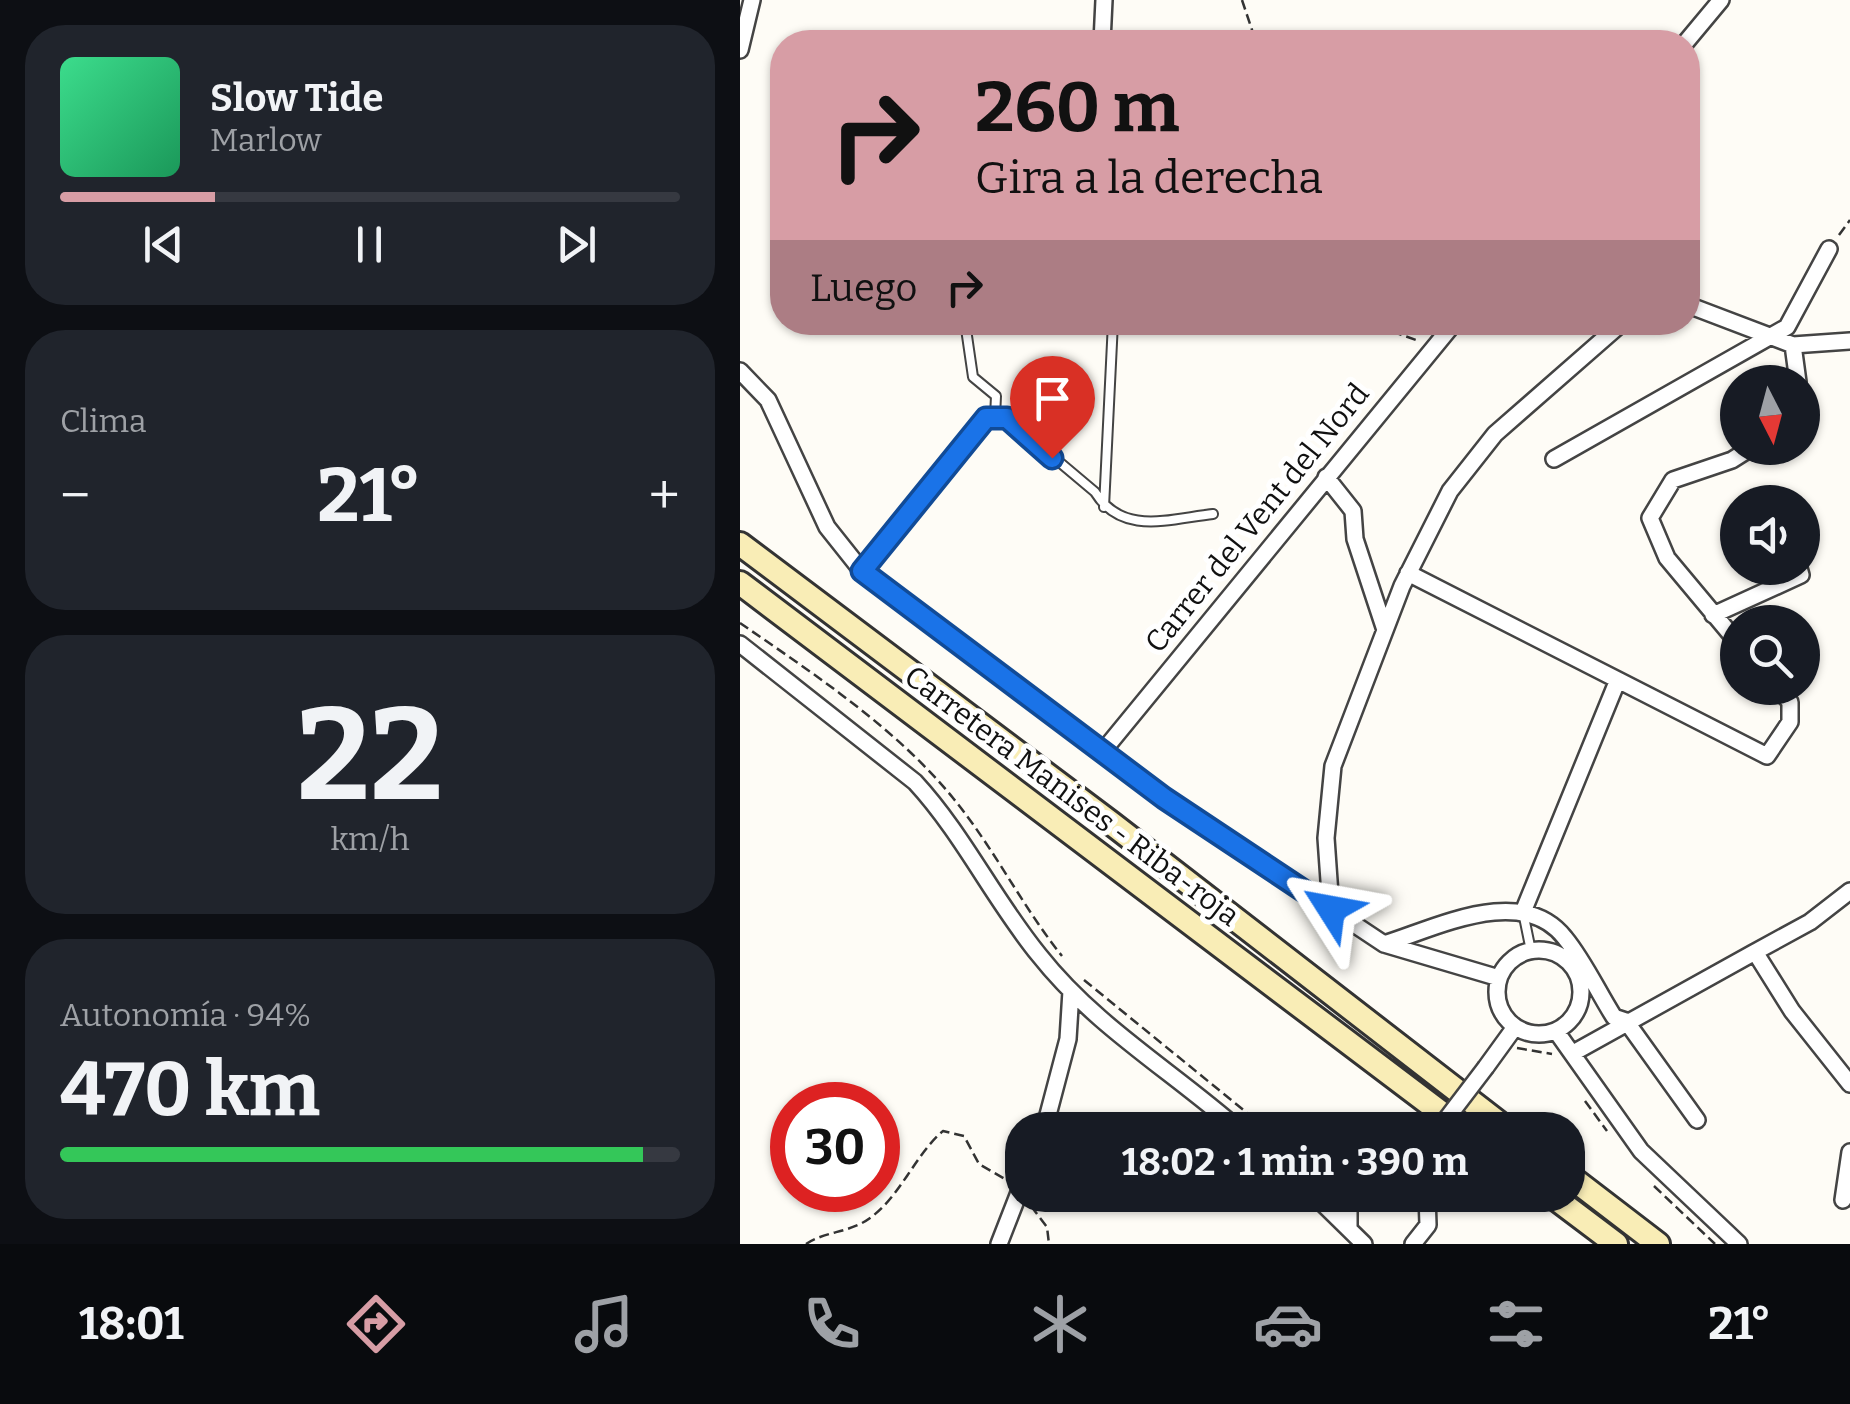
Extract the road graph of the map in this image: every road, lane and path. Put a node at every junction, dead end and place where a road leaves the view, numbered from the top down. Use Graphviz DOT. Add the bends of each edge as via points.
graph roads {
  1 [pos="752,0"];
  2 [pos="1104,0"];
  3 [pos="1242,0"];
  4 [pos="1721,0"];
  5 [pos="1103,30"];
  6 [pos="1252,30"];
  7 [pos="1696,30"];
  8 [pos="740,50"];
  9 [pos="1850,220"];
  10 [pos="1829,249"];
  11 [pos="1700,310"];
  12 [pos="968,335"];
  13 [pos="1113,335"];
  14 [pos="1403,335"];
  15 [pos="1444,335"];
  16 [pos="1608,335"];
  17 [pos="1767,338"];
  18 [pos="1850,341"];
  19 [pos="1793,345"];
  20 [pos="1435,346"];
  21 [pos="1796,365"];
  22 [pos="740,371"];
  23 [pos="996,417"];
  24 [pos="1554,460"];
  25 [pos="1720,464"];
  26 [pos="1326,477"];
  27 [pos="1104,507"];
  28 [pos="1214,514"];
  29 [pos="740,544"];
  30 [pos="862,571"];
  31 [pos="1408,573"];
  32 [pos="740,583"];
  33 [pos="1779,585"];
  34 [pos="1713,615"];
  35 [pos="1720,623"];
  36 [pos="740,624"];
  37 [pos="1385,630"];
  38 [pos="740,644"];
  39 [pos="1617,682"];
  40 [pos="1790,705"];
  41 [pos="1104,750"];
  42 [pos="1850,891"];
  43 [pos="1331,909"];
  44 [pos="1523,912"];
  45 [pos="1384,944"];
  46 [pos="1531,951"];
  47 [pos="1756,952"];
  48 [pos="1062,956"];
  49 [pos="1074,971"];
  50 [pos="1499,978"];
  51 [pos="1070,992"];
  52 [pos="1626,1021"];
  53 [pos="1515,1027"];
  54 [pos="1556,1031"];
  55 [pos="1575,1052"];
  56 [pos="1850,1084"];
  57 [pos="1049,1112"];
  58 [pos="1217,1112"];
  59 [pos="1246,1112"];
  60 [pos="1440,1112"];
  61 [pos="1452,1112"];
  62 [pos="1485,1112"];
  63 [pos="1696,1120"];
  64 [pos="1850,1152"];
  65 [pos="1005,1180"];
  66 [pos="1585,1188"];
  67 [pos="1843,1200"];
  68 [pos="1008,1212"];
  69 [pos="1039,1212"];
  70 [pos="1333,1212"];
  71 [pos="1348,1212"];
  72 [pos="1430,1212"];
  73 [pos="1574,1212"];
  74 [pos="1348,1226"];
  75 [pos="1423,1241"];
  76 [pos="997,1242"];
  77 [pos="806,1244"];
  78 [pos="1049,1244"];
  79 [pos="1364,1244"];
  80 [pos="1616,1244"];
  81 [pos="1658,1244"];
  82 [pos="1739,1244"];
  1 -- 8 [label="street"];
  2 -- 5 [label="street"];
  3 -- 6 [label="path"];
  4 -- 7 [label="street"];
  9 -- 10 [label="path"];
  10 -- 17 [label="street" via="1787,327"];
  11 -- 17 [label="street"];
  12 -- 23 [label="lane" via="973,377 996,396"];
  13 -- 27 [label="lane"];
  14 -- 20 [label="path"];
  15 -- 20 [label="street, Carrer del Vent del Nord"];
  16 -- 31 [label="street" via="1494,434 1450,491"];
  17 -- 19 [label="street"];
  17 -- 24 [label="street"];
  18 -- 19 [label="street"];
  19 -- 21 [label="street"];
  20 -- 26 [label="street, Carrer del Vent del Nord"];
  22 -- 30 [label="street" via="768,400 827,528"];
  23 -- 27 [label="lane" via="1007,418"];
  23 -- 30 [label="lane" via="979,424"];
  25 -- 34 [label="street" via="1673,480 1650,518 1667,558"];
  26 -- 37 [label="street" via="1353,511 1355,539"];
  26 -- 41 [label="street, Carrer del Vent del Nord"];
  27 -- 28 [label="lane" via="1128,522"];
  29 -- 62 [label="main road, Carretera Manises - Riba-roja"];
  30 -- 41 [label="street"];
  31 -- 37 [label="street"];
  31 -- 39 [label="street"];
  32 -- 60 [label="main road, Carretera Manises - Riba-roja"];
  33 -- 34 [label="street"];
  34 -- 35 [label="street"];
  36 -- 48 [label="path" via="926,768 978,830"];
  37 -- 43 [label="street" via="1333,766 1326,838"];
  38 -- 51 [label="street" via="938,806"];
  39 -- 40 [label="street" via="1768,756 1790,722"];
  39 -- 44 [label="street"];
  41 -- 43 [label="street"];
  42 -- 47 [label="street"];
  43 -- 45 [label="street"];
  44 -- 45 [label="street" via="1494,912"];
  44 -- 46 [label="lane"];
  44 -- 52 [label="street" via="1565,937 1614,1017"];
  45 -- 50 [label="street"];
  46 -- 50 [label="street" via="1513,959"];
  46 -- 54 [label="street" via="1560,956 1579,979 1578,1010"];
  47 -- 52 [label="street"];
  47 -- 56 [label="street"];
  49 -- 59 [label="path"];
  50 -- 53 [label="street" via="1498,1006"];
  51 -- 57 [label="street" via="1068,1038"];
  51 -- 58 [label="street"];
  52 -- 55 [label="street"];
  52 -- 63 [label="street"];
  53 -- 54 [label="street"];
  53 -- 61 [label="street, bridge"];
  54 -- 55 [label="street"];
  55 -- 82 [label="street" via="1641,1151"];
  64 -- 67 [label="street"];
  65 -- 77 [label="path" via="979,1164 964,1136 944,1131 858,1225"];
  66 -- 81 [label="main road"];
  68 -- 76 [label="street"];
  69 -- 78 [label="path"];
  70 -- 74 [label="street"];
  71 -- 74 [label="street"];
  72 -- 75 [label="street"];
  73 -- 80 [label="main road"];
  74 -- 79 [label="street"];
}
